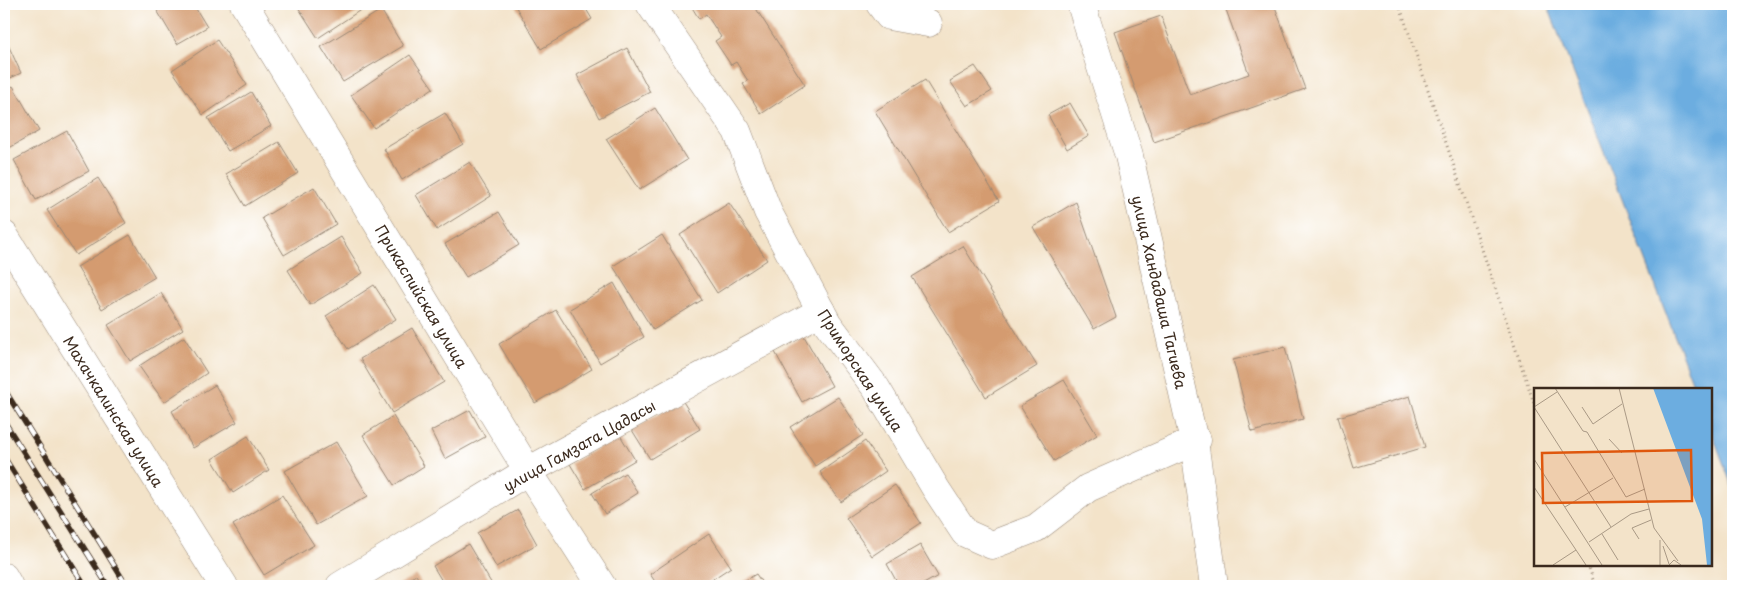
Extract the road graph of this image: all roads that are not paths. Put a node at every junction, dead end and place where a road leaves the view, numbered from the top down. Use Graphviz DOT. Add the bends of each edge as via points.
graph roads {
  1 [pos="244,4"];
  2 [pos="650,4"];
  3 [pos="880,4"];
  4 [pos="1083,4"];
  5 [pos="928,23"];
  6 [pos="4,235"];
  7 [pos="821,311"];
  8 [pos="1195,440"];
  9 [pos="528,471"];
  10 [pos="4,577"];
  11 [pos="9,586"];
  12 [pos="224,586"];
  13 [pos="340,586"];
  14 [pos="602,586"];
  15 [pos="1216,586"];
  1 -- 9 [label="street, Прикаспийская улица"];
  2 -- 7 [label="street, Приморская улица" via="737,131 768,212"];
  3 -- 5 [label="street" via="889,16"];
  4 -- 8 [label="street, улица Хандадаша Тагиева" via="1133,159"];
  6 -- 12 [label="street, Махачкалинская улица"];
  7 -- 8 [label="street, Приморская улица" via="876,388 966,533 992,545 1036,528 1088,488"];
  7 -- 9 [label="street, улица Гамзата Цадасы"];
  8 -- 15 [label="street, улица Хандадаша Тагиева"];
  9 -- 13 [label="street, улица Гамзата Цадасы"];
  9 -- 14 [label="street, Прикаспийская улица"];
  10 -- 11 [label="street"];
}
